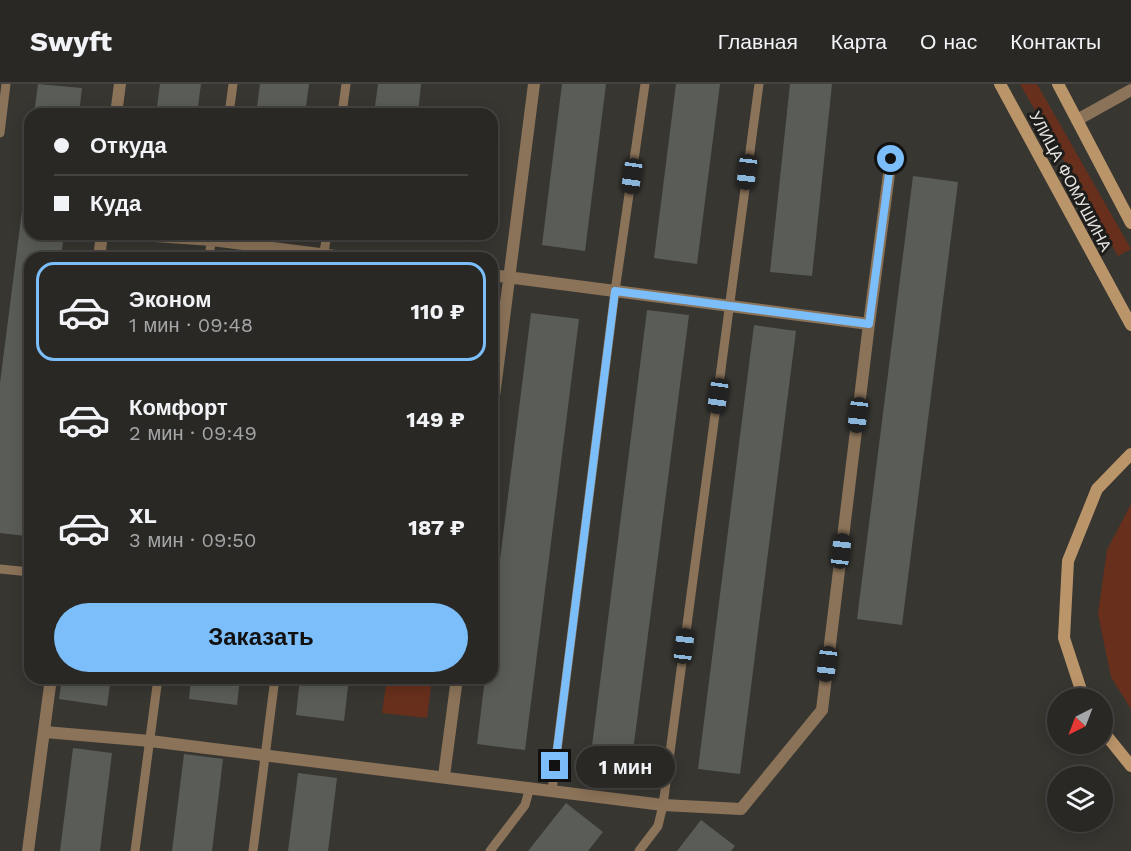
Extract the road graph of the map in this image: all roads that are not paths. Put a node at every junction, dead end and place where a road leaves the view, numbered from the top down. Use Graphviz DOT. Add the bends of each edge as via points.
graph roads {
  1 [pos="6,84"];
  2 [pos="120,84"];
  3 [pos="232,84"];
  4 [pos="346,84"];
  5 [pos="534,84"];
  6 [pos="645,84"];
  7 [pos="759,84"];
  8 [pos="1000,84"];
  9 [pos="1058,84"];
  10 [pos="1131,90"];
  11 [pos="117,108"];
  12 [pos="229,108"];
  13 [pos="343,108"];
  14 [pos="1077,120"];
  15 [pos="0,133"];
  16 [pos="891,159"];
  17 [pos="1131,223"];
  18 [pos="230,240"];
  19 [pos="300,252"];
  20 [pos="498,276"];
  21 [pos="510,277"];
  22 [pos="615,291"];
  23 [pos="730,305"];
  24 [pos="869,324"];
  25 [pos="1131,325"];
  26 [pos="498,367"];
  27 [pos="1131,454"];
  28 [pos="0,569"];
  29 [pos="24,571"];
  30 [pos="50,684"];
  31 [pos="157,684"];
  32 [pos="274,684"];
  33 [pos="456,684"];
  34 [pos="1080,688"];
  35 [pos="45,732"];
  36 [pos="150,741"];
  37 [pos="1113,744"];
  38 [pos="266,756"];
  39 [pos="1131,766"];
  40 [pos="444,776"];
  41 [pos="530,787"];
  42 [pos="552,790"];
  43 [pos="663,805"];
  44 [pos="28,851"];
  45 [pos="135,851"];
  46 [pos="253,851"];
  47 [pos="490,851"];
  48 [pos="639,851"];
  1 -- 15 [label="lane"];
  2 -- 11 [label="street"];
  3 -- 12 [label="lane"];
  4 -- 13 [label="lane"];
  5 -- 21 [label="street"];
  6 -- 22 [label="lane"];
  7 -- 23 [label="lane"];
  8 -- 25 [label="main road, УЛИЦА ФОМУШИНА"];
  9 -- 14 [label="main road, УЛИЦА ФОМУШИНА"];
  10 -- 14 [label="street"];
  14 -- 17 [label="main road, УЛИЦА ФОМУШИНА"];
  16 -- 24 [label="street"];
  18 -- 19 [label="street"];
  20 -- 21 [label="street"];
  21 -- 22 [label="street"];
  21 -- 26 [label="street"];
  22 -- 23 [label="street"];
  22 -- 42 [label="lane"];
  23 -- 24 [label="street"];
  23 -- 43 [label="lane"];
  24 -- 43 [label="street" via="822,710 741,810"];
  27 -- 34 [label="main road" via="1097,489 1068,561 1064,638"];
  28 -- 29 [label="lane"];
  30 -- 35 [label="street"];
  31 -- 36 [label="lane"];
  32 -- 38 [label="lane"];
  33 -- 40 [label="street"];
  35 -- 36 [label="street"];
  35 -- 44 [label="street"];
  36 -- 38 [label="street"];
  36 -- 45 [label="lane"];
  37 -- 39 [label="main road"];
  38 -- 40 [label="street"];
  38 -- 46 [label="lane"];
  40 -- 41 [label="street"];
  41 -- 42 [label="street"];
  41 -- 47 [label="lane" via="525,805"];
  42 -- 43 [label="street"];
  43 -- 48 [label="lane" via="658,826"];
}
